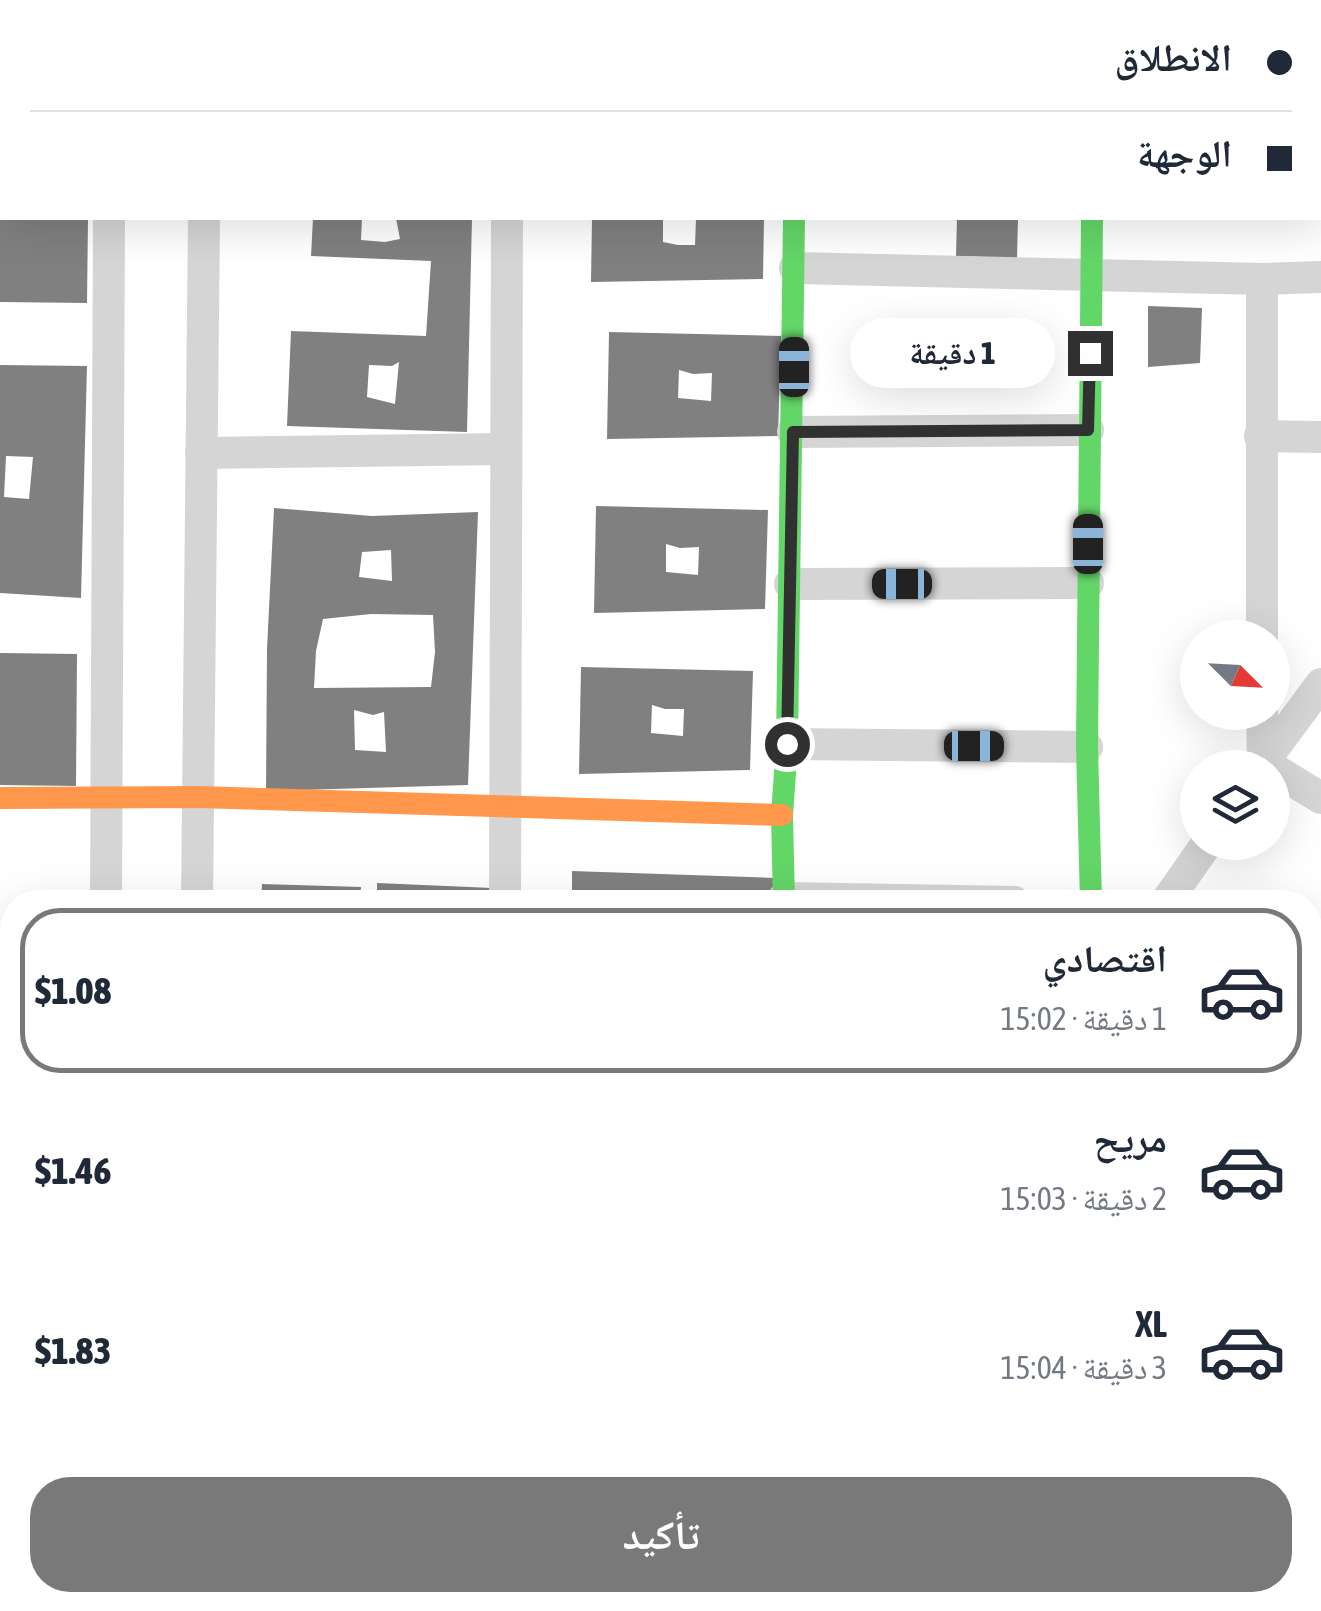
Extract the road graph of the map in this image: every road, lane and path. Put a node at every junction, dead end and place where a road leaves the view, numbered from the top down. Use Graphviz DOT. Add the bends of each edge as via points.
graph roads {
  1 [pos="109,220"];
  2 [pos="204,220"];
  3 [pos="507,220"];
  4 [pos="794,220"];
  5 [pos="1092,220"];
  6 [pos="796,268"];
  7 [pos="1092,276"];
  8 [pos="1321,277"];
  9 [pos="1262,279"];
  10 [pos="1088,430"];
  11 [pos="793,432"];
  12 [pos="1260,436"];
  13 [pos="1321,437"];
  14 [pos="506,449"];
  15 [pos="202,453"];
  16 [pos="1088,583"];
  17 [pos="790,584"];
  18 [pos="1262,620"];
  19 [pos="1321,684"];
  20 [pos="787,744"];
  21 [pos="1087,747"];
  22 [pos="1278,750"];
  23 [pos="1290,780"];
  24 [pos="107,796"];
  25 [pos="198,797"];
  26 [pos="0,798"];
  27 [pos="1321,798"];
  28 [pos="506,807"];
  29 [pos="782,815"];
  30 [pos="1195,860"];
  31 [pos="106,890"];
  32 [pos="197,890"];
  33 [pos="505,890"];
  34 [pos="784,890"];
  35 [pos="1091,890"];
  36 [pos="1174,890"];
  1 -- 24 [label="street"];
  2 -- 15 [label="street"];
  3 -- 14 [label="street"];
  4 -- 6 [label="street"];
  5 -- 7 [label="street"];
  6 -- 7 [label="street"];
  6 -- 11 [label="street"];
  7 -- 9 [label="street"];
  7 -- 10 [label="street"];
  8 -- 9 [label="street"];
  9 -- 12 [label="street"];
  10 -- 11 [label="street"];
  10 -- 16 [label="street"];
  11 -- 17 [label="street"];
  12 -- 13 [label="street"];
  12 -- 18 [label="street"];
  14 -- 15 [label="street"];
  14 -- 28 [label="street"];
  15 -- 25 [label="street"];
  16 -- 17 [label="street"];
  16 -- 21 [label="street"];
  17 -- 20 [label="street"];
  19 -- 22 [label="street"];
  20 -- 21 [label="street"];
  20 -- 29 [label="street"];
  21 -- 35 [label="street"];
  23 -- 27 [label="street"];
  24 -- 25 [label="street"];
  24 -- 26 [label="street"];
  24 -- 31 [label="street"];
  25 -- 28 [label="street"];
  25 -- 32 [label="street"];
  28 -- 29 [label="street"];
  28 -- 33 [label="street"];
  29 -- 34 [label="street"];
  30 -- 36 [label="street"];
}
